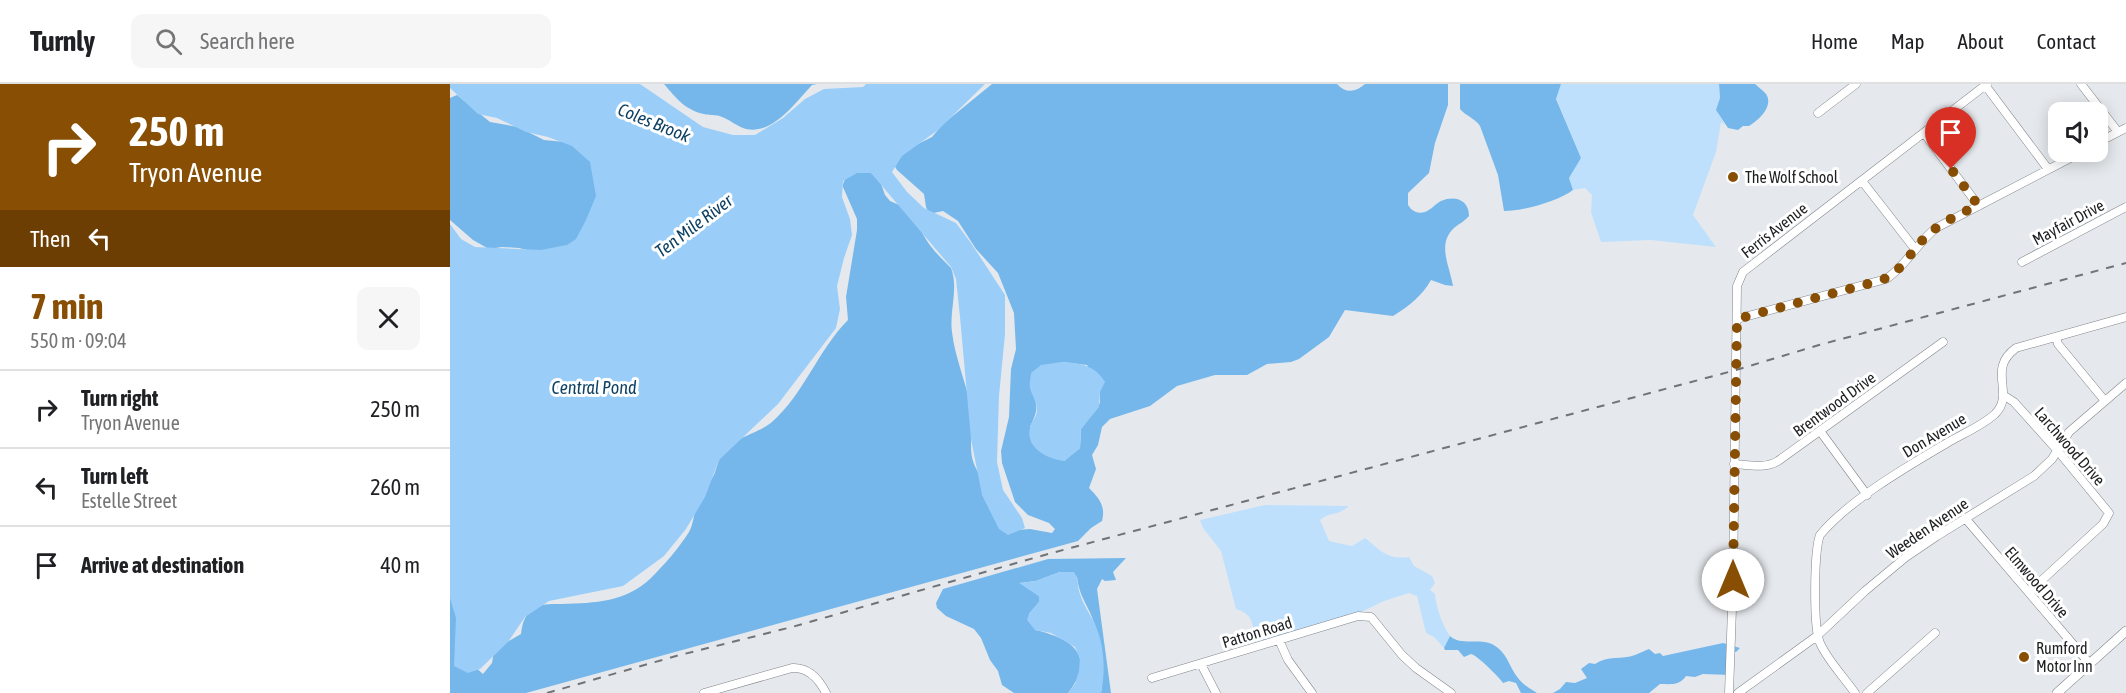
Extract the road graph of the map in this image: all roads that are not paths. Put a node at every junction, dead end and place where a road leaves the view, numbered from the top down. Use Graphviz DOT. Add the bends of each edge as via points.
graph roads {
  1 [pos="1856,84"];
  2 [pos="2081,84"];
  3 [pos="1986,85"];
  4 [pos="1818,113"];
  5 [pos="2126,128"];
  6 [pos="2118,132"];
  7 [pos="1924,133"];
  8 [pos="2108,138"];
  9 [pos="2062,162"];
  10 [pos="2048,169"];
  11 [pos="1862,181"];
  12 [pos="1978,205"];
  13 [pos="2126,207"];
  14 [pos="1915,249"];
  15 [pos="2022,262"];
  16 [pos="2126,318"];
  17 [pos="1737,319"];
  18 [pos="2056,336"];
  19 [pos="1942,342"];
  20 [pos="2126,383"];
  21 [pos="2003,395"];
  22 [pos="2105,401"];
  23 [pos="1820,431"];
  24 [pos="2058,451"];
  25 [pos="1734,464"];
  26 [pos="1867,495"];
  27 [pos="1965,518"];
  28 [pos="2029,592"];
  29 [pos="2126,631"];
  30 [pos="1935,633"];
  31 [pos="1817,636"];
  32 [pos="1279,640"];
  33 [pos="1201,664"];
  34 [pos="2090,664"];
  35 [pos="1152,678"];
  36 [pos="704,693"];
  37 [pos="826,693"];
  38 [pos="1216,693"];
  39 [pos="1312,693"];
  40 [pos="1451,693"];
  41 [pos="1729,693"];
  42 [pos="1738,693"];
  43 [pos="1855,693"];
  44 [pos="1867,693"];
  45 [pos="2057,693"];
  1 -- 4 [label="street"];
  2 -- 6 [label="street"];
  3 -- 7 [label="street, Ferris Avenue"];
  3 -- 10 [label="street"];
  5 -- 6 [label="street"];
  6 -- 8 [label="street"];
  7 -- 11 [label="street, Ferris Avenue"];
  7 -- 12 [label="street"];
  9 -- 10 [label="street"];
  10 -- 12 [label="street"];
  11 -- 14 [label="street"];
  11 -- 17 [label="street, Ferris Avenue" via="1743,272 1737,286"];
  12 -- 14 [label="street" via="1936,228"];
  13 -- 15 [label="street, Mayfair Drive"];
  14 -- 17 [label="street" via="1886,279"];
  16 -- 18 [label="street"];
  17 -- 25 [label="street, Ferris Avenue"];
  18 -- 21 [label="street" via="2009,353 2001,371"];
  18 -- 22 [label="street" via="2058,344"];
  19 -- 23 [label="street, Brentwood Drive"];
  20 -- 22 [label="street, Weeden Avenue"];
  21 -- 24 [label="street, Larchwood Drive"];
  21 -- 26 [label="street, Don Avenue" via="1996,413 1989,419"];
  22 -- 24 [label="street, Weeden Avenue" via="2069,432"];
  23 -- 25 [label="street, Brentwood Drive" via="1772,465"];
  23 -- 26 [label="street"];
  24 -- 27 [label="street, Weeden Avenue" via="2034,476"];
  24 -- 28 [label="street, Larchwood Drive" via="2109,513 2103,524"];
  25 -- 41 [label="street, Ferris Avenue"];
  26 -- 31 [label="street, Don Avenue" via="1818,539"];
  27 -- 28 [label="street, Elmwood Drive"];
  27 -- 31 [label="street, Weeden Avenue" via="1887,572"];
  28 -- 34 [label="street, Elmwood Drive"];
  29 -- 34 [label="main road"];
  30 -- 44 [label="street"];
  31 -- 42 [label="street, Weeden Avenue"];
  31 -- 43 [label="street"];
  32 -- 33 [label="street, Patton Road"];
  32 -- 39 [label="street"];
  32 -- 40 [label="street, Patton Road" via="1358,616 1371,617 1402,655"];
  33 -- 35 [label="street, Patton Road"];
  33 -- 38 [label="street"];
  34 -- 45 [label="main road"];
  36 -- 37 [label="street" via="792,668 800,668 816,678"];
}
